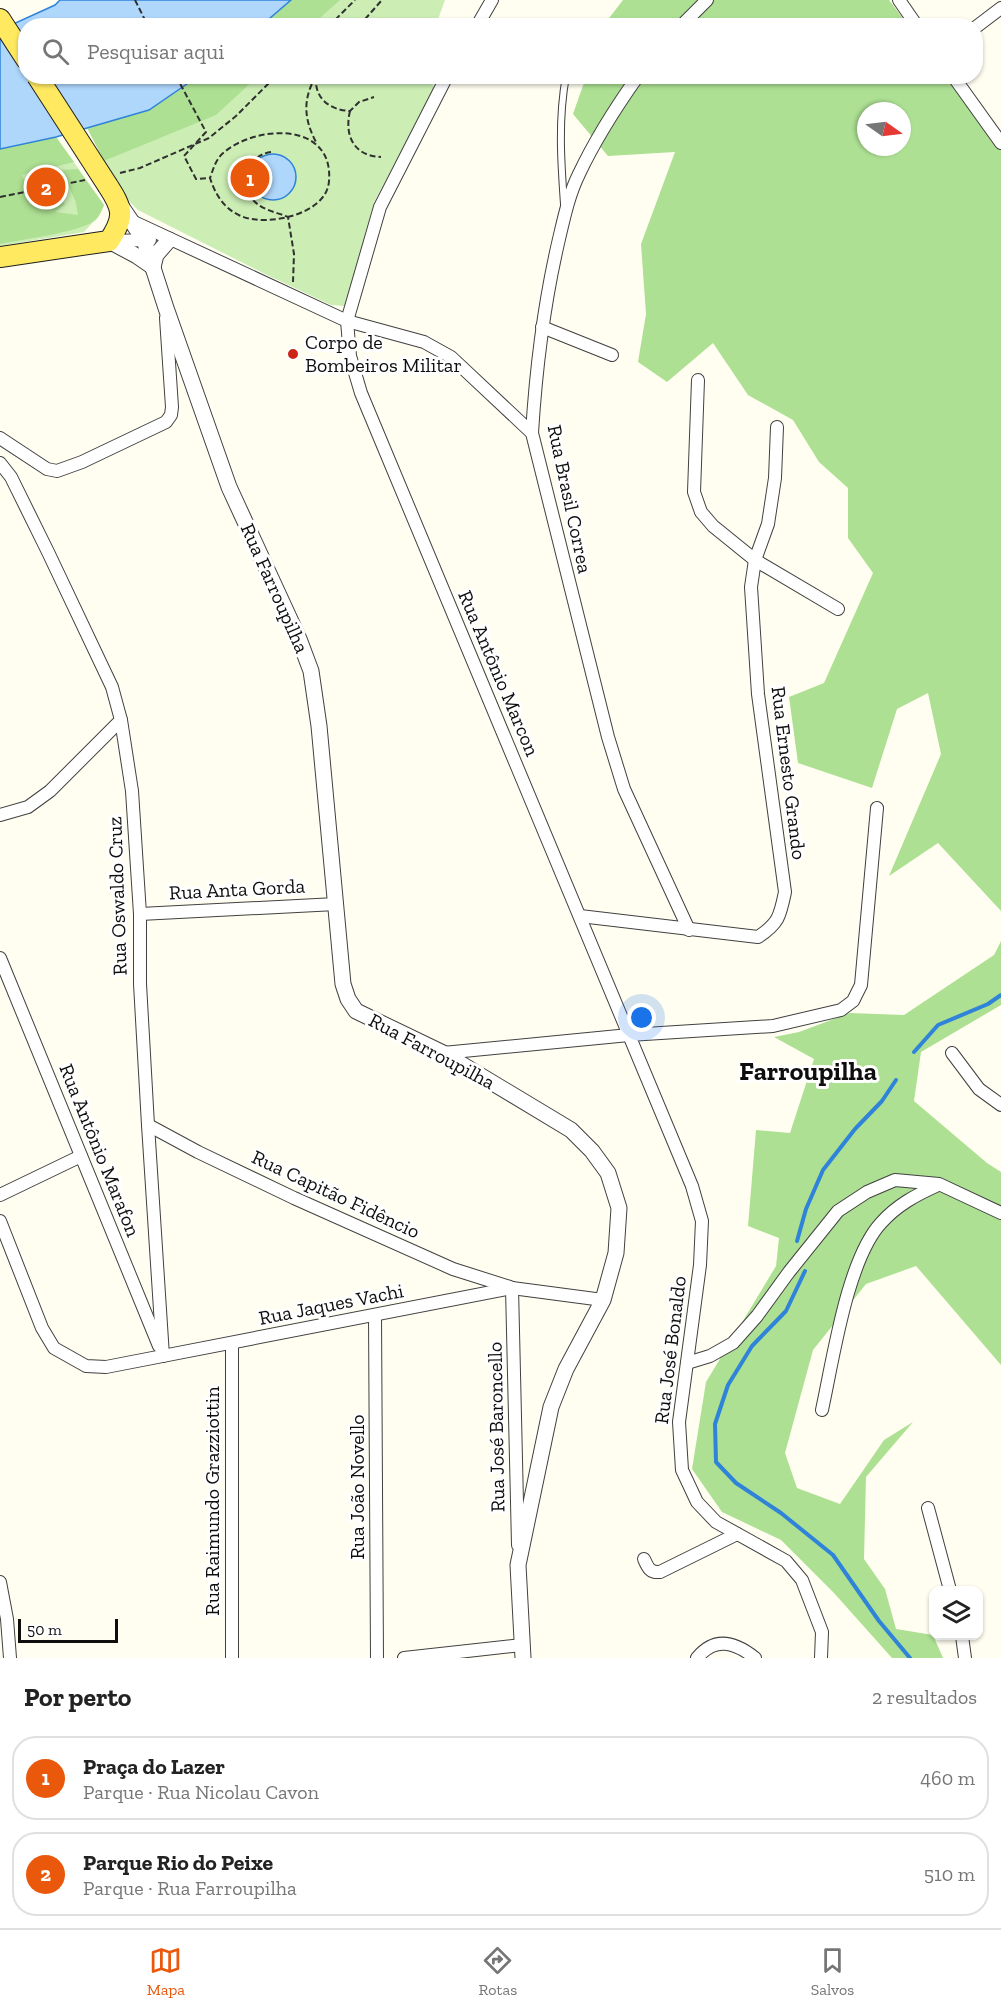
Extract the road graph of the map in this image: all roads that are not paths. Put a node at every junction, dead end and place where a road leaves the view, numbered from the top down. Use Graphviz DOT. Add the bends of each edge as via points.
graph roads {
  1 [pos="492,0"];
  2 [pos="707,0"];
  3 [pos="899,0"];
  4 [pos="1001,8"];
  5 [pos="482,18"];
  6 [pos="689,18"];
  7 [pos="911,18"];
  8 [pos="0,20"];
  9 [pos="983,21"];
  10 [pos="18,47"];
  11 [pos="43,84"];
  12 [pos="443,84"];
  13 [pos="565,84"];
  14 [pos="632,84"];
  15 [pos="959,84"];
  16 [pos="1001,143"];
  17 [pos="121,206"];
  18 [pos="565,216"];
  19 [pos="134,222"];
  20 [pos="144,240"];
  21 [pos="169,240"];
  22 [pos="109,241"];
  23 [pos="0,257"];
  24 [pos="153,267"];
  25 [pos="166,308"];
  26 [pos="347,321"];
  27 [pos="542,327"];
  28 [pos="612,355"];
  29 [pos="698,380"];
  30 [pos="777,427"];
  31 [pos="532,433"];
  32 [pos="0,438"];
  33 [pos="0,463"];
  34 [pos="755,560"];
  35 [pos="838,609"];
  36 [pos="121,720"];
  37 [pos="876,808"];
  38 [pos="0,815"];
  39 [pos="336,904"];
  40 [pos="140,914"];
  41 [pos="580,916"];
  42 [pos="689,930"];
  43 [pos="0,958"];
  44 [pos="629,1035"];
  45 [pos="443,1053"];
  46 [pos="952,1053"];
  47 [pos="1001,1105"];
  48 [pos="148,1125"];
  49 [pos="81,1156"];
  50 [pos="939,1184"];
  51 [pos="0,1195"];
  52 [pos="1001,1213"];
  53 [pos="0,1221"];
  54 [pos="512,1288"];
  55 [pos="603,1300"];
  56 [pos="375,1316"];
  57 [pos="232,1344"];
  58 [pos="164,1356"];
  59 [pos="687,1363"];
  60 [pos="822,1410"];
  61 [pos="928,1508"];
  62 [pos="737,1534"];
  63 [pos="644,1559"];
  64 [pos="518,1565"];
  65 [pos="0,1582"];
  66 [pos="949,1586"];
  67 [pos="963,1640"];
  68 [pos="523,1652"];
  69 [pos="10,1658"];
  70 [pos="232,1658"];
  71 [pos="377,1658"];
  72 [pos="404,1658"];
  73 [pos="697,1658"];
  74 [pos="755,1658"];
  75 [pos="821,1658"];
  76 [pos="965,1658"];
  1 -- 5 [label="street"];
  2 -- 6 [label="street"];
  3 -- 7 [label="street"];
  4 -- 9 [label="street"];
  8 -- 10 [label="main road"];
  11 -- 17 [label="main road, Rua Farroupilha, bridge" via="114,180"];
  12 -- 26 [label="street" via="380,207"];
  13 -- 18 [label="lane" via="561,135"];
  14 -- 18 [label="street, Rua Brasil Correa" via="578,175"];
  15 -- 16 [label="street"];
  17 -- 19 [label="street, Rua Farroupilha"];
  17 -- 22 [label="main road"];
  18 -- 27 [label="street, Rua Brasil Correa"];
  19 -- 20 [label="street, Rua Farroupilha"];
  19 -- 21 [label="street"];
  20 -- 21 [label="street"];
  20 -- 22 [label="street"];
  20 -- 24 [label="street, Rua Farroupilha"];
  21 -- 24 [label="street" via="156,255"];
  21 -- 26 [label="street"];
  22 -- 23 [label="main road"];
  22 -- 24 [label="street"];
  24 -- 25 [label="street, Rua Farroupilha"];
  25 -- 32 [label="street" via="172,407 166,422 57,471 48,470"];
  25 -- 39 [label="street, Rua Farroupilha" via="229,486 311,671"];
  26 -- 31 [label="street" via="424,342 451,357"];
  26 -- 41 [label="street, Rua Antônio Marcon" via="350,356 361,393"];
  27 -- 28 [label="street"];
  27 -- 31 [label="street, Rua Brasil Correa"];
  29 -- 34 [label="street" via="694,492 701,512 713,526"];
  30 -- 34 [label="street, Rua Ernesto Grando" via="768,524"];
  31 -- 42 [label="street, Rua Brasil Correa" via="624,789"];
  33 -- 36 [label="street, Rua Oswaldo Cruz" via="48,552 112,687"];
  34 -- 35 [label="street"];
  34 -- 42 [label="street, Rua Ernesto Grando" via="751,587 758,694 785,892 780,919 758,937"];
  36 -- 38 [label="street" via="50,791 28,807"];
  36 -- 40 [label="street, Rua Oswaldo Cruz" via="132,792"];
  37 -- 44 [label="street" via="861,984 853,1001 841,1010 773,1026"];
  39 -- 40 [label="street, Rua Anta Gorda"];
  39 -- 45 [label="street, Rua Farroupilha" via="343,984 356,1011"];
  40 -- 48 [label="street, Rua Oswaldo Cruz"];
  41 -- 42 [label="street, Rua Ernesto Grando"];
  41 -- 44 [label="street, Rua Antônio Marcon"];
  43 -- 49 [label="street, Rua Antônio Marafon"];
  44 -- 45 [label="street"];
  44 -- 59 [label="street, Rua José Bonaldo" via="692,1186 702,1221"];
  45 -- 55 [label="street, Rua Farroupilha" via="571,1130 608,1173 619,1208 616,1253"];
  46 -- 47 [label="street" via="979,1089"];
  48 -- 54 [label="street, Rua Capitão Fidêncio" via="294,1198 453,1269"];
  48 -- 58 [label="street, Rua Oswaldo Cruz"];
  49 -- 51 [label="street"];
  49 -- 58 [label="street, Rua Antônio Marafon"];
  50 -- 52 [label="street"];
  50 -- 59 [label="street" via="895,1180 838,1211 733,1343"];
  50 -- 60 [label="street" via="903,1202 879,1224 860,1258"];
  53 -- 58 [label="street, Rua Jaques Vachi" via="42,1328 54,1348 86,1366 106,1367"];
  54 -- 55 [label="street, Rua Jaques Vachi"];
  54 -- 56 [label="street, Rua Jaques Vachi"];
  54 -- 64 [label="street, Rua José Baroncello"];
  55 -- 64 [label="street, Rua Farroupilha" via="566,1369 551,1407"];
  56 -- 57 [label="street, Rua Jaques Vachi"];
  56 -- 71 [label="street, Rua João Novello"];
  57 -- 58 [label="street, Rua Jaques Vachi"];
  57 -- 70 [label="street, Rua Raimundo Grazziottin"];
  59 -- 62 [label="street, Rua José Bonaldo" via="679,1422 682,1470 697,1502 716,1522"];
  61 -- 66 [label="street"];
  62 -- 63 [label="street" via="660,1572 650,1570"];
  62 -- 75 [label="street, Rua José Bonaldo" via="786,1562 802,1580 822,1632"];
  64 -- 68 [label="street, Rua Farroupilha"];
  65 -- 69 [label="street"];
  67 -- 76 [label="street"];
  68 -- 72 [label="street"];
  73 -- 74 [label="street" via="714,1644 732,1644"];
}
